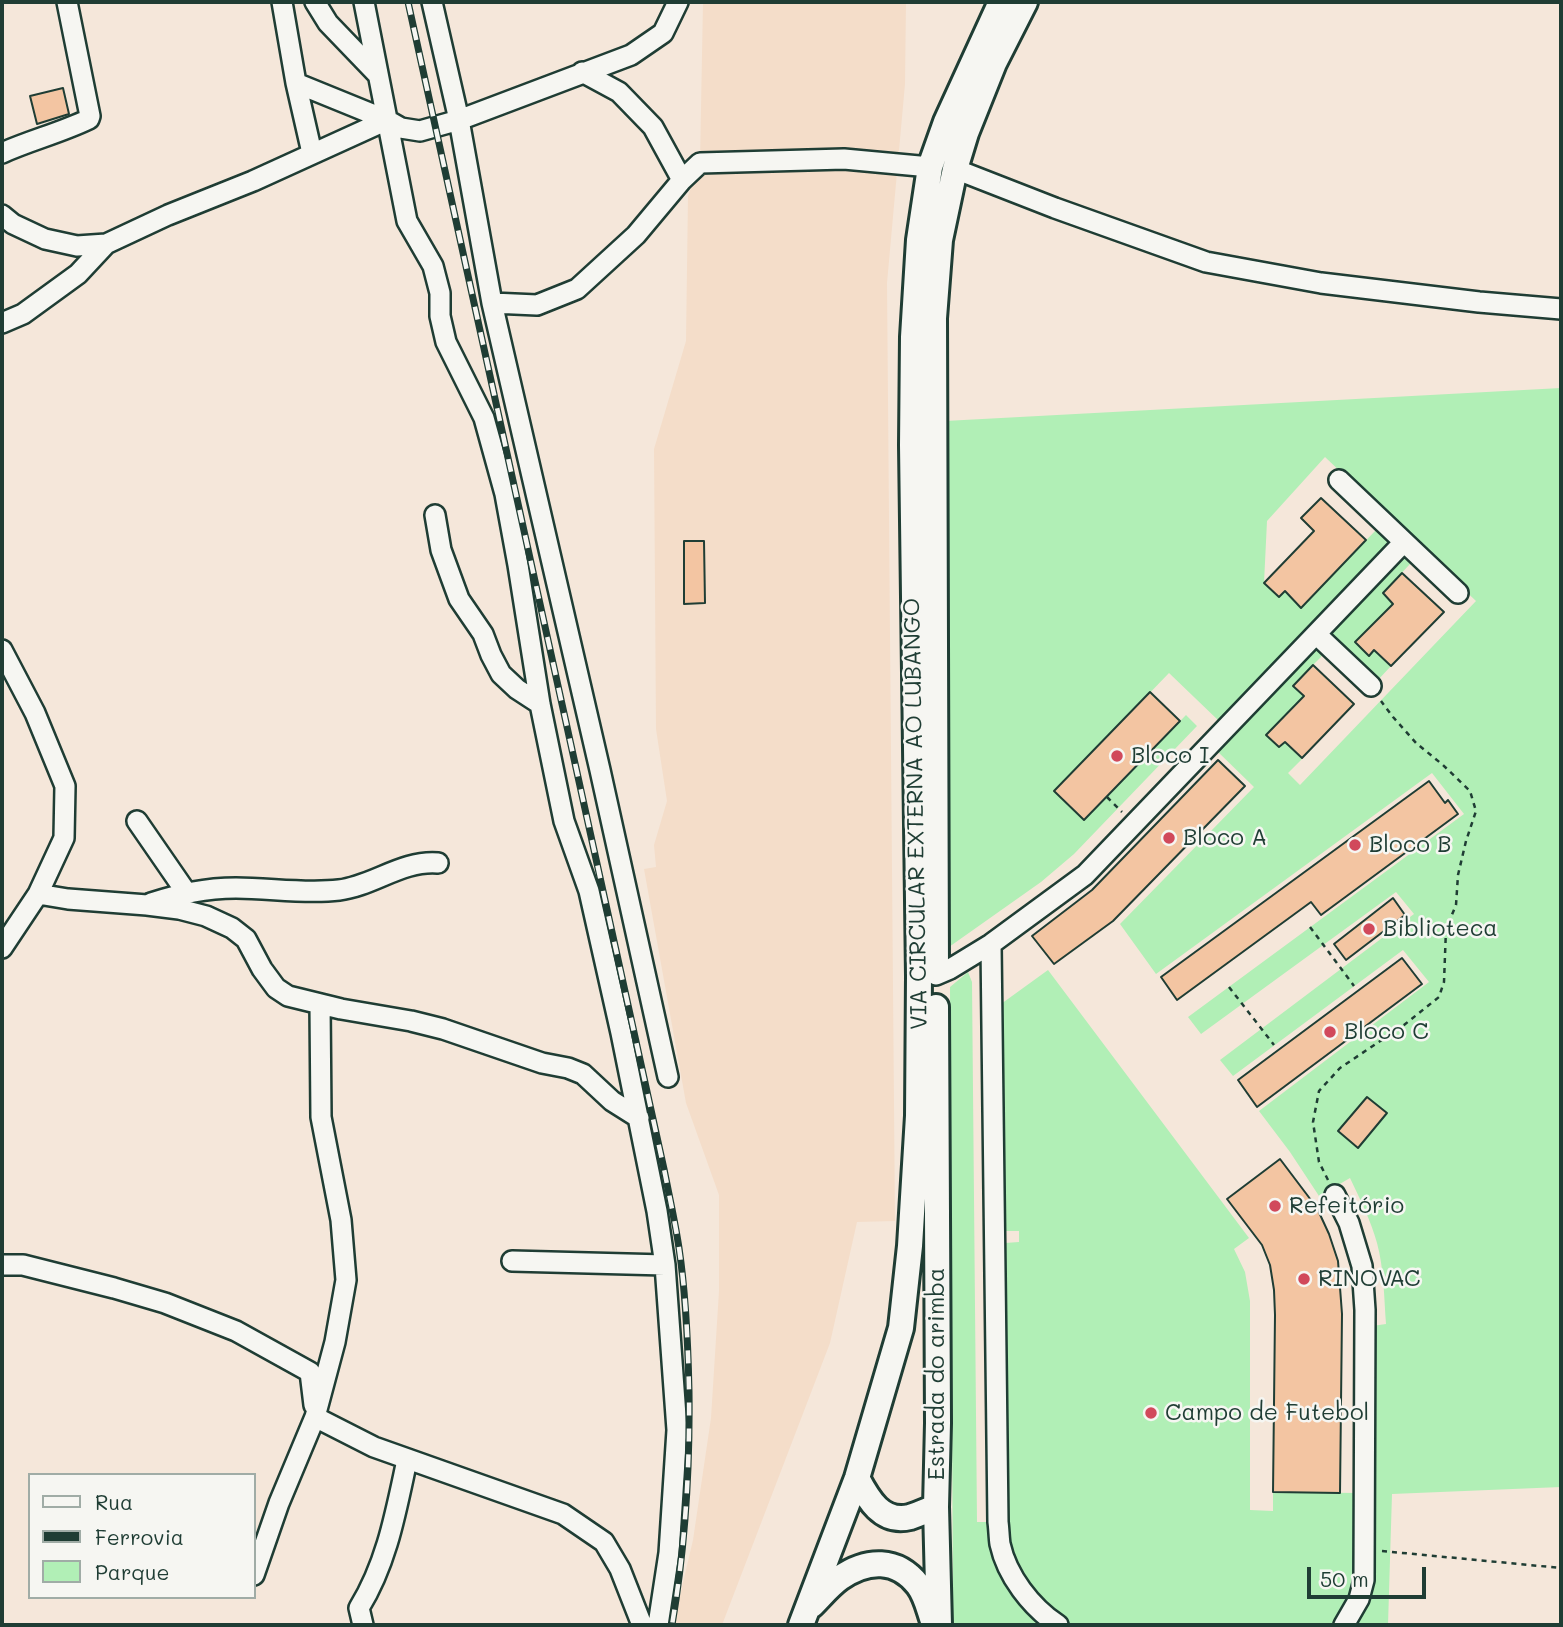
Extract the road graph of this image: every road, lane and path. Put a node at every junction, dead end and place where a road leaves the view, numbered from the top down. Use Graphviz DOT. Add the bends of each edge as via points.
graph roads {
  1 [pos="67,2"];
  2 [pos="282,2"];
  3 [pos="315,2"];
  4 [pos="364,2"];
  5 [pos="432,2"];
  6 [pos="678,2"];
  7 [pos="1001,2"];
  8 [pos="1025,2"];
  9 [pos="582,72"];
  10 [pos="378,76"];
  11 [pos="296,83"];
  12 [pos="387,120"];
  13 [pos="459,120"];
  14 [pos="2,153"];
  15 [pos="312,153"];
  16 [pos="943,168"];
  17 [pos="682,180"];
  18 [pos="2,215"];
  19 [pos="106,244"];
  20 [pos="492,303"];
  21 [pos="1561,309"];
  22 [pos="2,323"];
  23 [pos="1339,480"];
  24 [pos="435,516"];
  25 [pos="1404,542"];
  26 [pos="1458,593"];
  27 [pos="1316,634"];
  28 [pos="2,650"];
  29 [pos="1371,687"];
  30 [pos="540,704"];
  31 [pos="137,821"];
  32 [pos="438,863"];
  33 [pos="186,892"];
  34 [pos="38,894"];
  35 [pos="147,905"];
  36 [pos="1310,927"];
  37 [pos="990,944"];
  38 [pos="2,948"];
  39 [pos="936,975"];
  40 [pos="1354,986"];
  41 [pos="1229,987"];
  42 [pos="320,1004"];
  43 [pos="1274,1045"];
  44 [pos="668,1077"];
  45 [pos="639,1118"];
  46 [pos="936,1122"];
  47 [pos="1335,1195"];
  48 [pos="512,1261"];
  49 [pos="2,1265"];
  50 [pos="665,1265"];
  51 [pos="315,1417"];
  52 [pos="407,1460"];
  53 [pos="857,1478"];
  54 [pos="936,1507"];
  55 [pos="1365,1549"];
  56 [pos="1561,1568"];
  57 [pos="256,1569"];
  58 [pos="804,1618"];
  59 [pos="363,1625"];
  60 [pos="642,1625"];
  61 [pos="659,1625"];
  62 [pos="937,1625"];
  63 [pos="1058,1625"];
  64 [pos="1344,1625"];
  1 -- 14 [label="street" via="89,119"];
  2 -- 11 [label="street"];
  3 -- 10 [label="street" via="328,23"];
  4 -- 10 [label="street"];
  5 -- 13 [label="street"];
  6 -- 9 [label="street" via="663,33 631,55"];
  7 -- 16 [label="main road, VIA CIRCULAR EXTERNA AO LUBANGO" via="946,122"];
  8 -- 16 [label="main road, VIA CIRCULAR EXTERNA AO LUBANGO" via="994,62 966,133"];
  9 -- 13 [label="street"];
  9 -- 17 [label="street" via="619,92 653,127"];
  10 -- 12 [label="street"];
  11 -- 12 [label="street"];
  11 -- 15 [label="street"];
  12 -- 13 [label="street" via="420,131"];
  12 -- 15 [label="street"];
  12 -- 30 [label="street" via="407,221 433,266 446,342 484,418 505,494"];
  13 -- 20 [label="street"];
  15 -- 19 [label="street"];
  16 -- 17 [label="street" via="844,159 700,163"];
  16 -- 21 [label="street" via="1206,262 1321,283"];
  16 -- 39 [label="main road, VIA CIRCULAR EXTERNA AO LUBANGO" via="934,318"];
  16 -- 53 [label="main road, VIA CIRCULAR EXTERNA AO LUBANGO" via="919,240 913,337 919,976 918,1116 910,1246 901,1328"];
  17 -- 20 [label="street" via="636,235 577,289 537,305"];
  18 -- 19 [label="street" via="45,239 77,246"];
  19 -- 22 [label="street" via="78,274 23,314"];
  20 -- 44 [label="street"];
  23 -- 25 [label="street"];
  24 -- 30 [label="street" via="441,550 459,599 483,634 501,674"];
  25 -- 26 [label="street"];
  25 -- 27 [label="street"];
  27 -- 29 [label="street"];
  27 -- 37 [label="street" via="1085,875"];
  28 -- 34 [label="street" via="65,786 64,838"];
  29 -- 47 [label="path" via="1416,743 1470,791 1476,811 1458,875 1456,905 1446,929 1444,982 1438,997 1340,1068 1319,1091 1313,1122 1319,1162"];
  30 -- 45 [label="street" via="564,821 589,891"];
  31 -- 33 [label="street"];
  32 -- 33 [label="street" via="404,867 340,890"];
  33 -- 35 [label="street"];
  34 -- 35 [label="street"];
  34 -- 38 [label="street"];
  35 -- 42 [label="street" via="205,916 232,928 246,939 276,988"];
  36 -- 40 [label="path"];
  37 -- 39 [label="street"];
  37 -- 63 [label="street" via="998,1522 1001,1546 1016,1581 1043,1616"];
  39 -- 46 [label="main road, VIA CIRCULAR EXTERNA AO LUBANGO"];
  41 -- 43 [label="path"];
  42 -- 45 [label="street" via="432,1026 568,1068 583,1074"];
  42 -- 51 [label="street" via="321,1117 341,1220 346,1280"];
  45 -- 50 [label="street"];
  46 -- 54 [label="main road, Estrada do arimba"];
  47 -- 55 [label="street" via="1362,1266"];
  48 -- 50 [label="street"];
  49 -- 51 [label="street" via="23,1265 127,1292 236,1331 310,1372"];
  50 -- 61 [label="street" via="677,1430"];
  51 -- 52 [label="street"];
  51 -- 57 [label="street"];
  52 -- 59 [label="street" via="392,1532 372,1587 359,1608"];
  52 -- 60 [label="street" via="563,1514 604,1542"];
  53 -- 54 [label="main road" via="868,1501 887,1516 907,1518"];
  53 -- 58 [label="main road, VIA CIRCULAR EXTERNA AO LUBANGO"];
  54 -- 62 [label="main road, Estrada do arimba"];
  55 -- 56 [label="path"];
  55 -- 64 [label="street" via="1362,1590"];
  58 -- 62 [label="main road" via="839,1579 864,1566 884,1563 904,1571 920,1587"];
}
